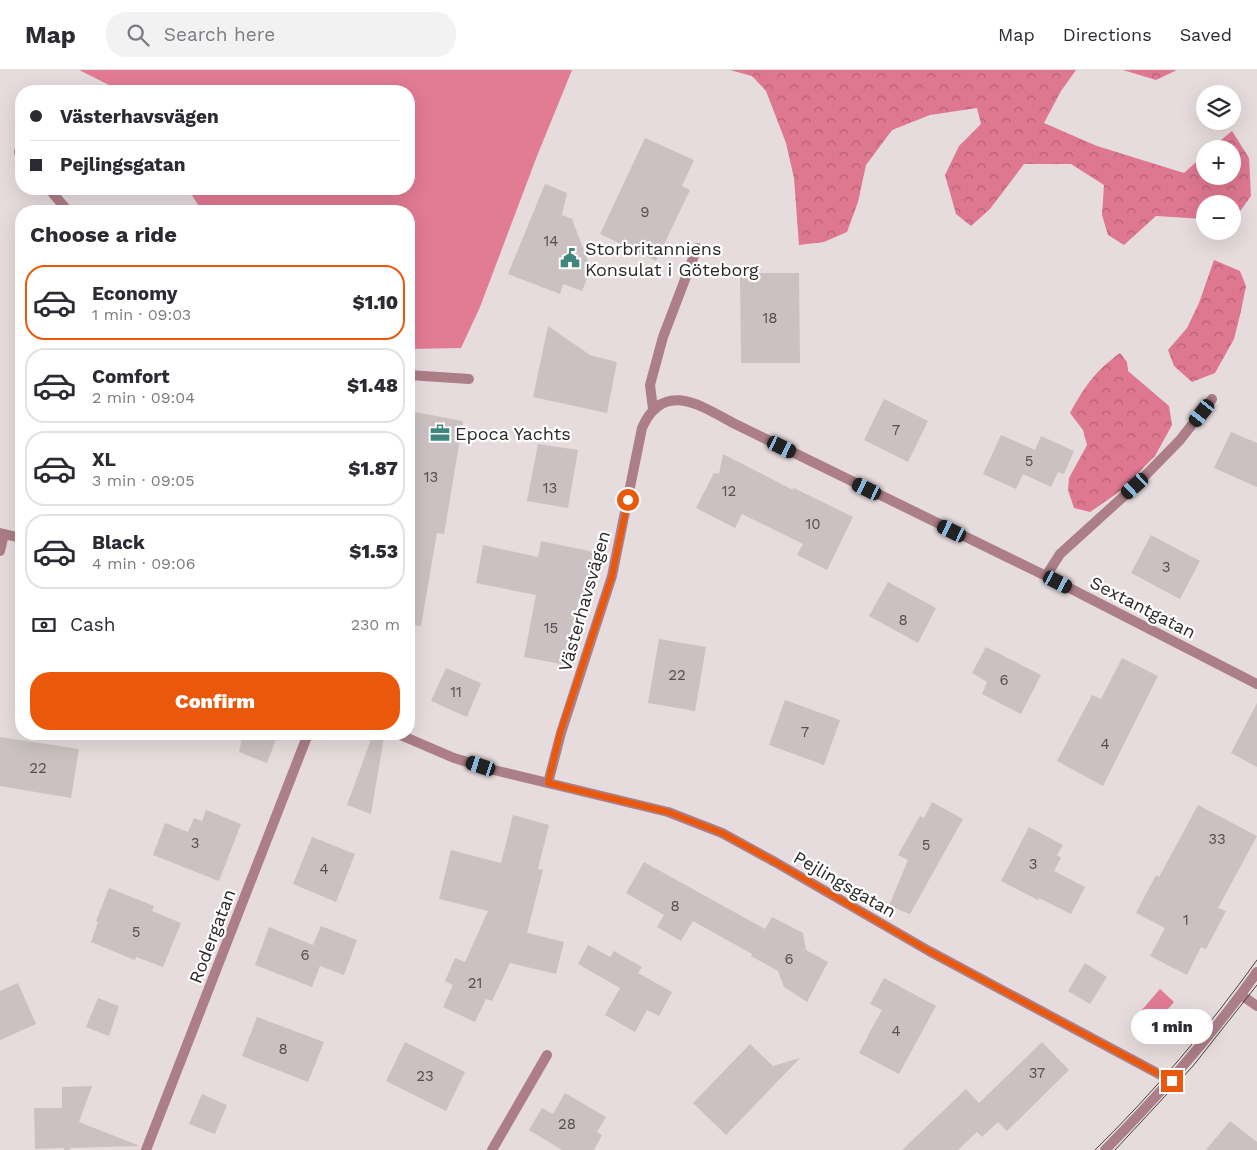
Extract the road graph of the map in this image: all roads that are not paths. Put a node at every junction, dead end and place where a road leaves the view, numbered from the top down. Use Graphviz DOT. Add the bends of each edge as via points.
graph roads {
  1 [pos="54,195"];
  2 [pos="63,205"];
  3 [pos="697,248"];
  4 [pos="415,375"];
  5 [pos="469,379"];
  6 [pos="1212,399"];
  7 [pos="657,406"];
  8 [pos="2,534"];
  9 [pos="15,537"];
  10 [pos="0,551"];
  11 [pos="1046,576"];
  12 [pos="1257,684"];
  13 [pos="306,740"];
  14 [pos="413,740"];
  15 [pos="548,783"];
  16 [pos="1257,972"];
  17 [pos="1241,995"];
  18 [pos="1257,1006"];
  19 [pos="547,1055"];
  20 [pos="1172,1081"];
  21 [pos="146,1150"];
  22 [pos="492,1150"];
  23 [pos="1104,1150"];
  1 -- 2 [label="street"];
  3 -- 7 [label="street" via="663,337 652,377 650,385"];
  4 -- 5 [label="street"];
  6 -- 11 [label="street" via="1180,440 1135,486 1060,554"];
  7 -- 11 [label="street, Sextantgatan" via="672,400 696,404"];
  7 -- 15 [label="street, Västerhavsvägen" via="642,428 612,576 560,733"];
  8 -- 9 [label="street"];
  8 -- 10 [label="street"];
  11 -- 12 [label="street, Sextantgatan"];
  13 -- 21 [label="street, Rodergatan"];
  14 -- 15 [label="street, Pejlingsgatan" via="462,760"];
  15 -- 20 [label="street, Pejlingsgatan" via="668,812 722,833 929,951"];
  16 -- 17 [label="street"];
  17 -- 18 [label="street"];
  17 -- 20 [label="street"];
  19 -- 22 [label="street"];
  20 -- 23 [label="street"];
}
